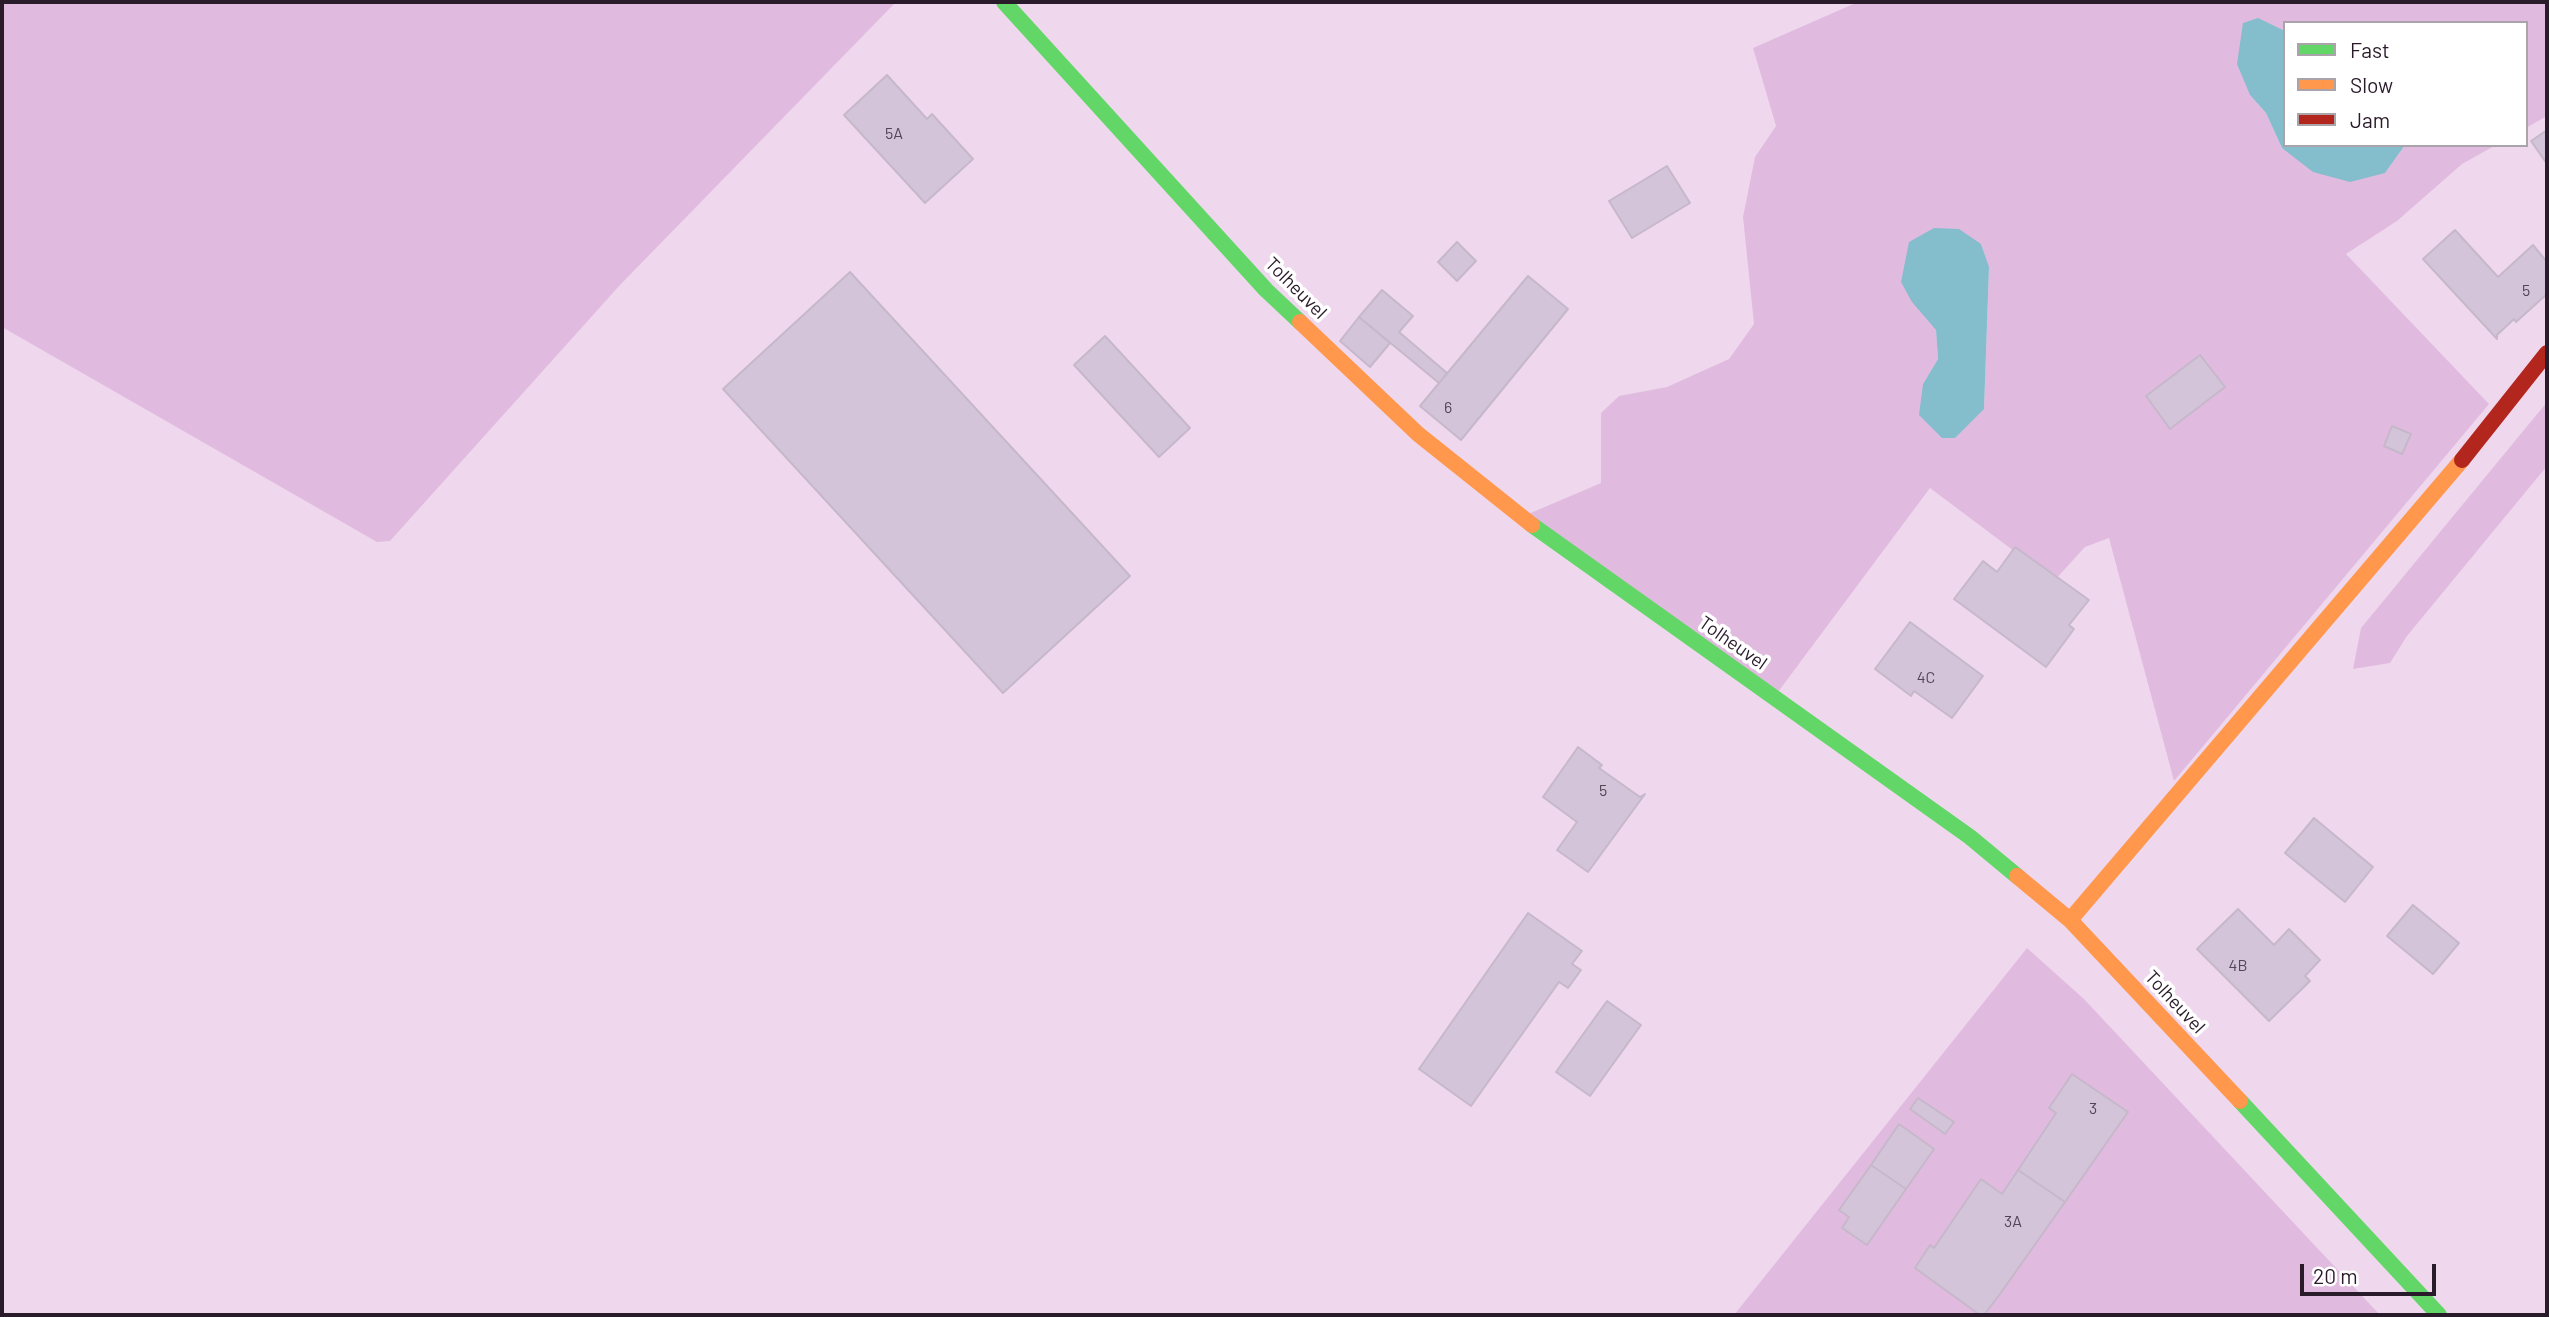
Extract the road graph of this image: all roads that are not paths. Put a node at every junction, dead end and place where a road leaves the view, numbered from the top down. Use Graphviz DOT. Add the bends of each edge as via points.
graph roads {
  1 [pos="1004,2"];
  2 [pos="2547,354"];
  3 [pos="2070,920"];
  4 [pos="2439,1315"];
  1 -- 3 [label="street, Tolheuvel" via="1266,290 1418,434 1542,533 1970,837"];
  2 -- 3 [label="street" via="2422,510"];
  3 -- 4 [label="street, Tolheuvel"];
}
